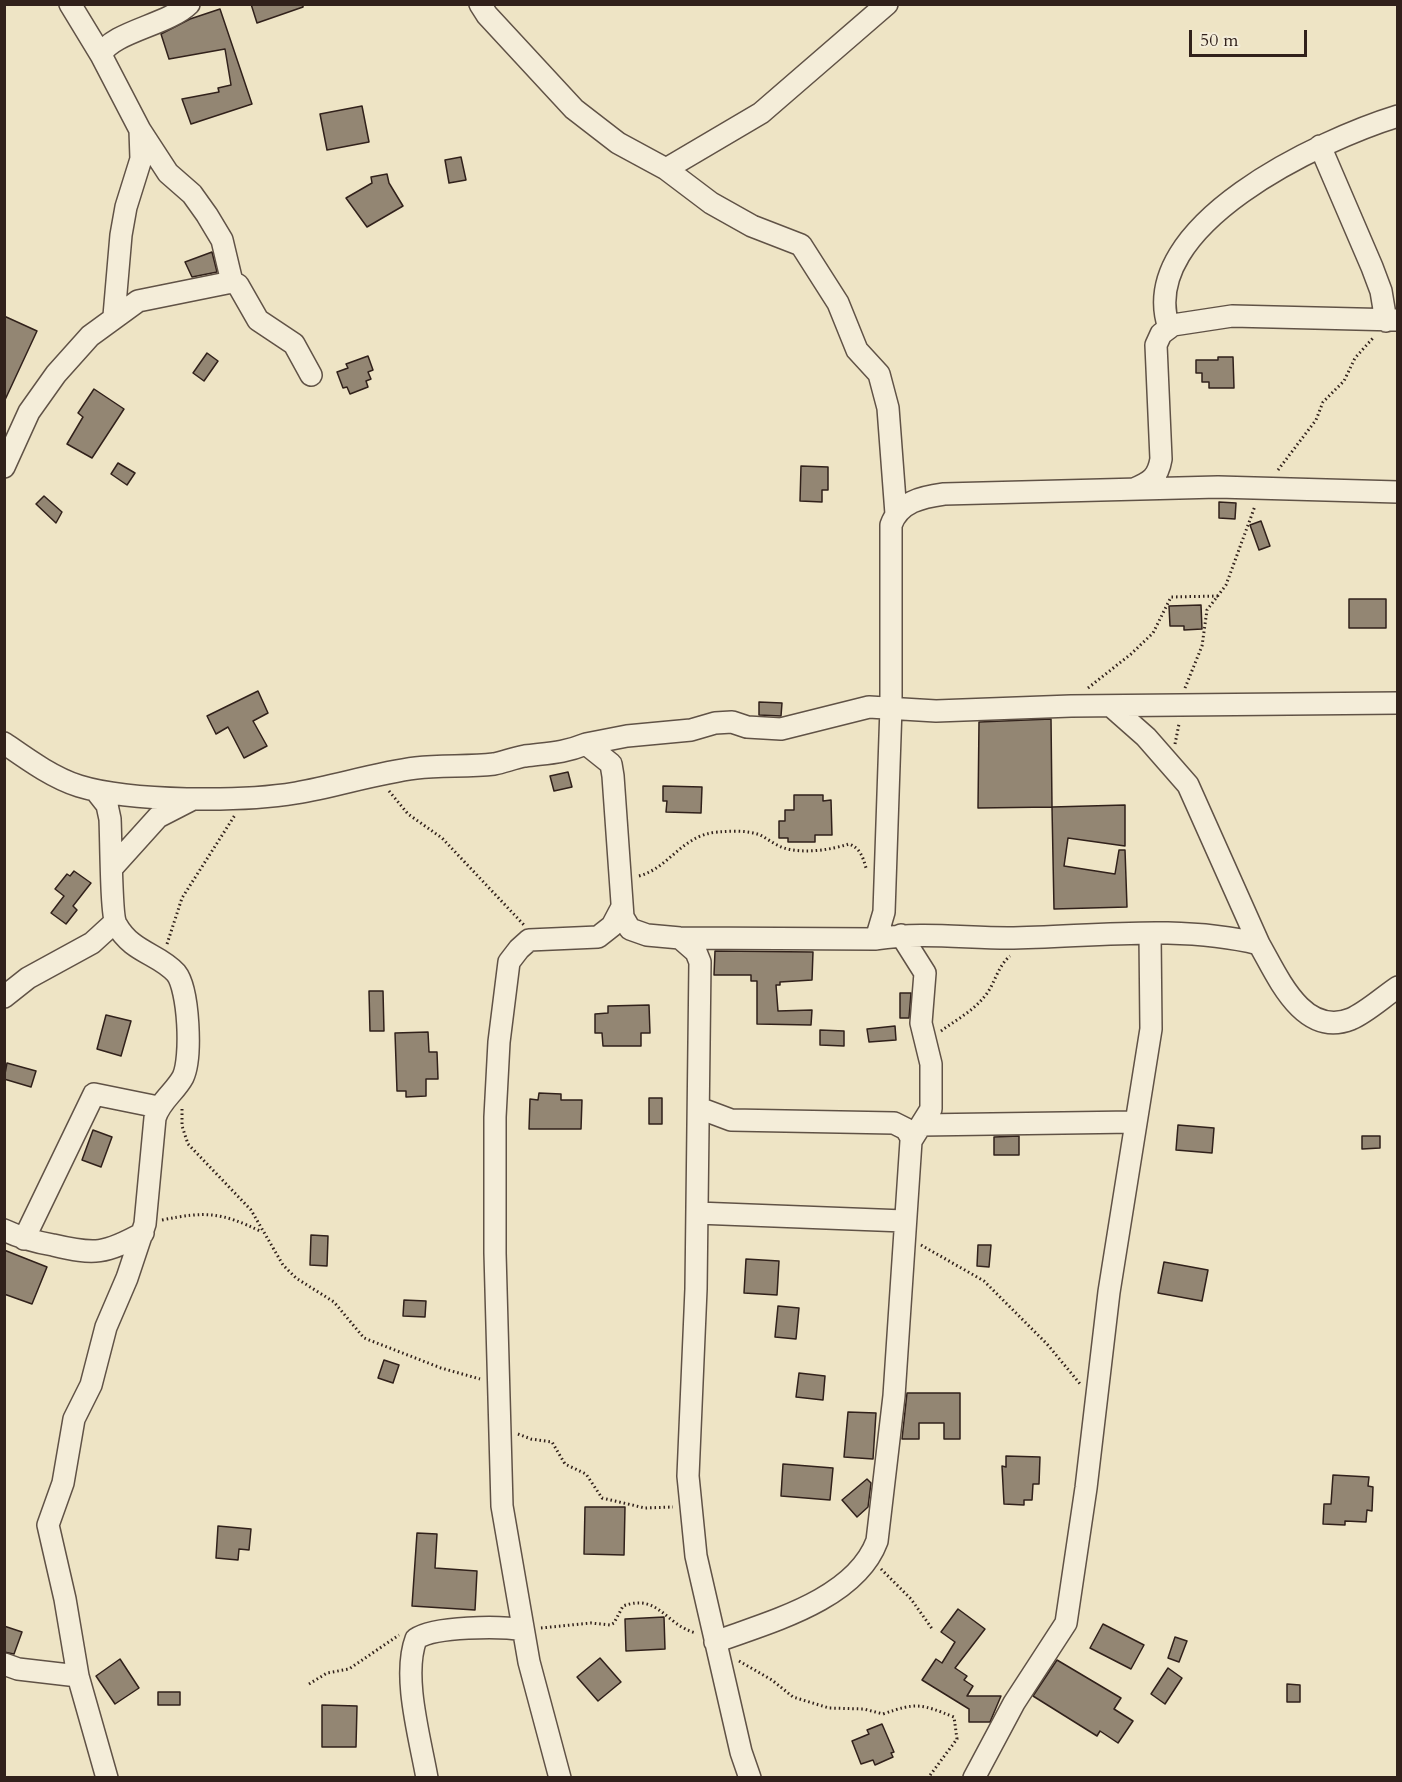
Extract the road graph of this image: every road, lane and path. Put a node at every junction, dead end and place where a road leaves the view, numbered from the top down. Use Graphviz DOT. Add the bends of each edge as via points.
graph roads {
  1 [pos="70,4"];
  2 [pos="189,4"];
  3 [pos="480,4"];
  4 [pos="887,5"];
  5 [pos="101,55"];
  6 [pos="1398,116"];
  7 [pos="140,130"];
  8 [pos="1320,146"];
  9 [pos="666,169"];
  10 [pos="232,282"];
  11 [pos="114,316"];
  12 [pos="1388,320"];
  13 [pos="1169,328"];
  14 [pos="311,375"];
  15 [pos="6,457"];
  16 [pos="1264,488"];
  17 [pos="1133,490"];
  18 [pos="1398,492"];
  19 [pos="896,514"];
  20 [pos="1218,596"];
  21 [pos="1398,703"];
  22 [pos="1071,706"];
  23 [pos="891,707"];
  24 [pos="1112,707"];
  25 [pos="1182,707"];
  26 [pos="4,743"];
  27 [pos="586,744"];
  28 [pos="1170,764"];
  29 [pos="380,773"];
  30 [pos="96,791"];
  31 [pos="196,798"];
  32 [pos="247,798"];
  33 [pos="112,868"];
  34 [pos="868,874"];
  35 [pos="620,884"];
  36 [pos="622,907"];
  37 [pos="115,922"];
  38 [pos="1150,934"];
  39 [pos="901,935"];
  40 [pos="680,938"];
  41 [pos="1027,938"];
  42 [pos="876,939"];
  43 [pos="538,940"];
  44 [pos="1259,944"];
  45 [pos="167,946"];
  46 [pos="1398,987"];
  47 [pos="4,997"];
  48 [pos="928,1046"];
  49 [pos="183,1104"];
  50 [pos="158,1107"];
  51 [pos="699,1108"];
  52 [pos="1134,1122"];
  53 [pos="917,1132"];
  54 [pos="697,1213"];
  55 [pos="144,1229"];
  56 [pos="904,1229"];
  57 [pos="4,1230"];
  58 [pos="263,1233"];
  59 [pos="24,1239"];
  60 [pos="499,1383"];
  61 [pos="1097,1396"];
  62 [pos="500,1425"];
  63 [pos="691,1502"];
  64 [pos="877,1541"];
  65 [pos="933,1630"];
  66 [pos="523,1631"];
  67 [pos="424,1633"];
  68 [pos="716,1643"];
  69 [pos="4,1664"];
  70 [pos="78,1676"];
  71 [pos="309,1684"];
  72 [pos="107,1778"];
  73 [pos="427,1778"];
  74 [pos="560,1778"];
  75 [pos="750,1778"];
  76 [pos="928,1778"];
  77 [pos="974,1778"];
  1 -- 5 [label="street"];
  2 -- 5 [label="street" via="162,21 115,41"];
  3 -- 9 [label="street" via="574,109 618,142"];
  4 -- 9 [label="street" via="760,113"];
  5 -- 7 [label="street"];
  6 -- 8 [label="street"];
  7 -- 10 [label="street" via="168,173 192,194 207,215 222,240"];
  7 -- 11 [label="street" via="141,159 121,235"];
  8 -- 12 [label="street" via="1372,267"];
  8 -- 13 [label="street" via="1245,186 1192,239 1171,273 1164,305"];
  9 -- 19 [label="street" via="711,203 752,226 801,245 838,303 857,350 879,374 888,408"];
  10 -- 11 [label="street" via="138,301"];
  10 -- 14 [label="street" via="238,285 258,321 294,344"];
  11 -- 15 [label="street" via="56,374 29,412"];
  12 -- 13 [label="street" via="1232,316"];
  12 -- 16 [label="path" via="1355,358 1344,381 1323,402 1316,420"];
  13 -- 17 [label="street" via="1156,345 1161,459 1158,473 1149,483"];
  16 -- 17 [label="street"];
  16 -- 18 [label="street"];
  16 -- 20 [label="path" via="1247,521 1238,557"];
  17 -- 19 [label="street" via="944,494 925,497"];
  19 -- 23 [label="street" via="891,525"];
  20 -- 22 [label="path" via="1171,597 1153,633"];
  20 -- 25 [label="path" via="1207,610 1202,646"];
  21 -- 25 [label="street"];
  22 -- 23 [label="street" via="936,711"];
  22 -- 24 [label="street"];
  23 -- 27 [label="street" via="869,707 781,729 715,723"];
  23 -- 42 [label="street" via="884,912"];
  24 -- 25 [label="street"];
  24 -- 28 [label="street"];
  25 -- 28 [label="path"];
  26 -- 30 [label="street" via="77,786"];
  27 -- 29 [label="street" via="564,753 523,756 495,764"];
  27 -- 35 [label="street" via="611,764"];
  28 -- 44 [label="street" via="1188,785"];
  29 -- 32 [label="street" via="300,792"];
  29 -- 43 [label="path" via="408,814 442,838"];
  30 -- 31 [label="street"];
  30 -- 33 [label="street" via="107,805"];
  31 -- 32 [label="street"];
  31 -- 33 [label="street" via="158,817"];
  32 -- 45 [label="path" via="182,898"];
  33 -- 37 [label="street"];
  34 -- 35 [label="path" via="856,846 849,844 800,850 742,831 717,832 698,836 651,873"];
  35 -- 36 [label="street"];
  36 -- 40 [label="street" via="630,929"];
  36 -- 43 [label="street" via="612,926 598,937"];
  37 -- 47 [label="street" via="92,943 28,978"];
  37 -- 50 [label="street" via="136,948 176,974 186,1002 188,1046 184,1075"];
  38 -- 41 [label="street"];
  38 -- 44 [label="street" via="1225,936"];
  38 -- 52 [label="street" via="1150,1029"];
  39 -- 41 [label="street"];
  39 -- 42 [label="street"];
  39 -- 48 [label="street" via="925,973 921,1023"];
  40 -- 42 [label="street"];
  40 -- 51 [label="street" via="696,952 700,962"];
  41 -- 48 [label="path" via="1006,960 987,994 941,1030"];
  43 -- 60 [label="street" via="529,940 509,962 499,1042 495,1253"];
  44 -- 46 [label="street" via="1292,1001 1313,1017 1334,1024 1353,1018"];
  48 -- 53 [label="street" via="933,1094 931,1108"];
  49 -- 58 [label="path" via="182,1126 188,1144 250,1210"];
  50 -- 55 [label="street" via="151,1134"];
  50 -- 59 [label="street" via="94,1094"];
  51 -- 53 [label="street" via="731,1120 894,1123"];
  51 -- 54 [label="street"];
  52 -- 53 [label="street"];
  52 -- 61 [label="street"];
  53 -- 56 [label="street"];
  54 -- 56 [label="street"];
  54 -- 63 [label="street" via="688,1476"];
  55 -- 58 [label="path" via="176,1217 216,1214"];
  55 -- 59 [label="street" via="115,1247 82,1253"];
  55 -- 70 [label="street" via="106,1327 91,1385 74,1419 63,1483 48,1525"];
  56 -- 61 [label="path" via="984,1281 1047,1344 1079,1384"];
  56 -- 64 [label="street" via="894,1396"];
  57 -- 59 [label="street"];
  58 -- 60 [label="path" via="283,1265 334,1302 364,1338 441,1368"];
  60 -- 62 [label="street"];
  61 -- 77 [label="street" via="1066,1623 1014,1703"];
  62 -- 63 [label="path" via="531,1439 552,1442 565,1464 586,1474 602,1498 645,1508"];
  62 -- 66 [label="street" via="502,1506"];
  63 -- 68 [label="street" via="696,1556"];
  64 -- 65 [label="path" via="884,1574 911,1599"];
  64 -- 68 [label="street" via="861,1569 828,1595 789,1615"];
  66 -- 67 [label="street" via="447,1629"];
  66 -- 68 [label="path" via="591,1623 610,1625 623,1606 641,1602 664,1612 684,1630"];
  66 -- 74 [label="street"];
  67 -- 71 [label="path" via="400,1634 349,1669 327,1673"];
  67 -- 73 [label="street" via="416,1639 411,1667"];
  68 -- 75 [label="street"];
  68 -- 76 [label="path" via="803,1701 883,1714 897,1708 928,1706 954,1717 957,1739"];
  69 -- 70 [label="street"];
  70 -- 72 [label="street"];
}
